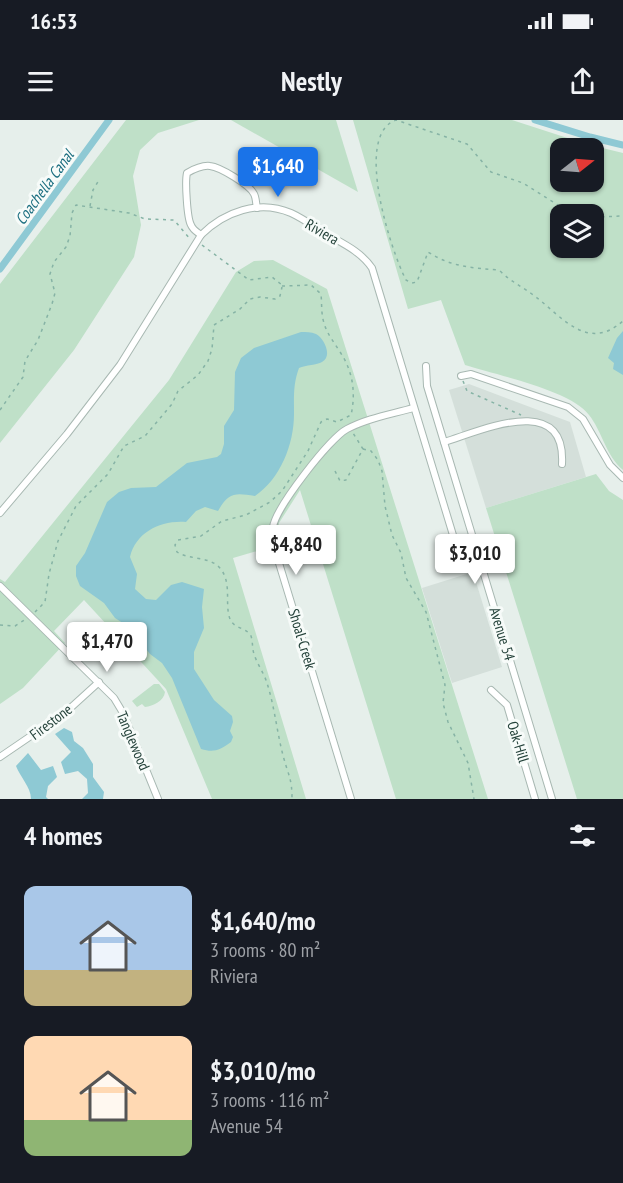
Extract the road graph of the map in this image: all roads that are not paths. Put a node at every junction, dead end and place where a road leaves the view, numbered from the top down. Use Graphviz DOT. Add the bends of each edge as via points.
graph roads {
  1 [pos="257,208"];
  2 [pos="201,235"];
  3 [pos="426,366"];
  4 [pos="461,376"];
  5 [pos="413,408"];
  6 [pos="444,442"];
  7 [pos="562,464"];
  8 [pos="623,478"];
  9 [pos="0,513"];
  10 [pos="455,564"];
  11 [pos="0,586"];
  12 [pos="99,682"];
  13 [pos="491,690"];
  14 [pos="0,757"];
  15 [pos="158,799"];
  16 [pos="351,799"];
  17 [pos="535,799"];
  18 [pos="552,799"];
  1 -- 2 [label="street, Riviera" via="235,211 215,221"];
  1 -- 2 [label="street" via="255,194 249,187 220,169 196,168 185,181 188,217 192,228"];
  1 -- 5 [label="street, Riviera" via="290,213 366,259 372,268"];
  2 -- 9 [label="street, Riviera" via="120,365"];
  3 -- 6 [label="street, Avenue 54" via="427,386"];
  4 -- 8 [label="street" via="471,374 568,407 584,419 610,465"];
  5 -- 10 [label="street, Riviera" via="456,545"];
  5 -- 16 [label="street, Shoal-Creek" via="347,429 332,440 280,509 273,528 275,550"];
  6 -- 7 [label="street" via="530,419 553,431 561,444"];
  6 -- 18 [label="street, Avenue 54"];
  11 -- 12 [label="street, Tanglewood"];
  12 -- 14 [label="street, Firestone" via="66,712"];
  12 -- 15 [label="street, Tanglewood" via="123,714"];
  13 -- 17 [label="street, Oak-Hill" via="507,705"];
}
